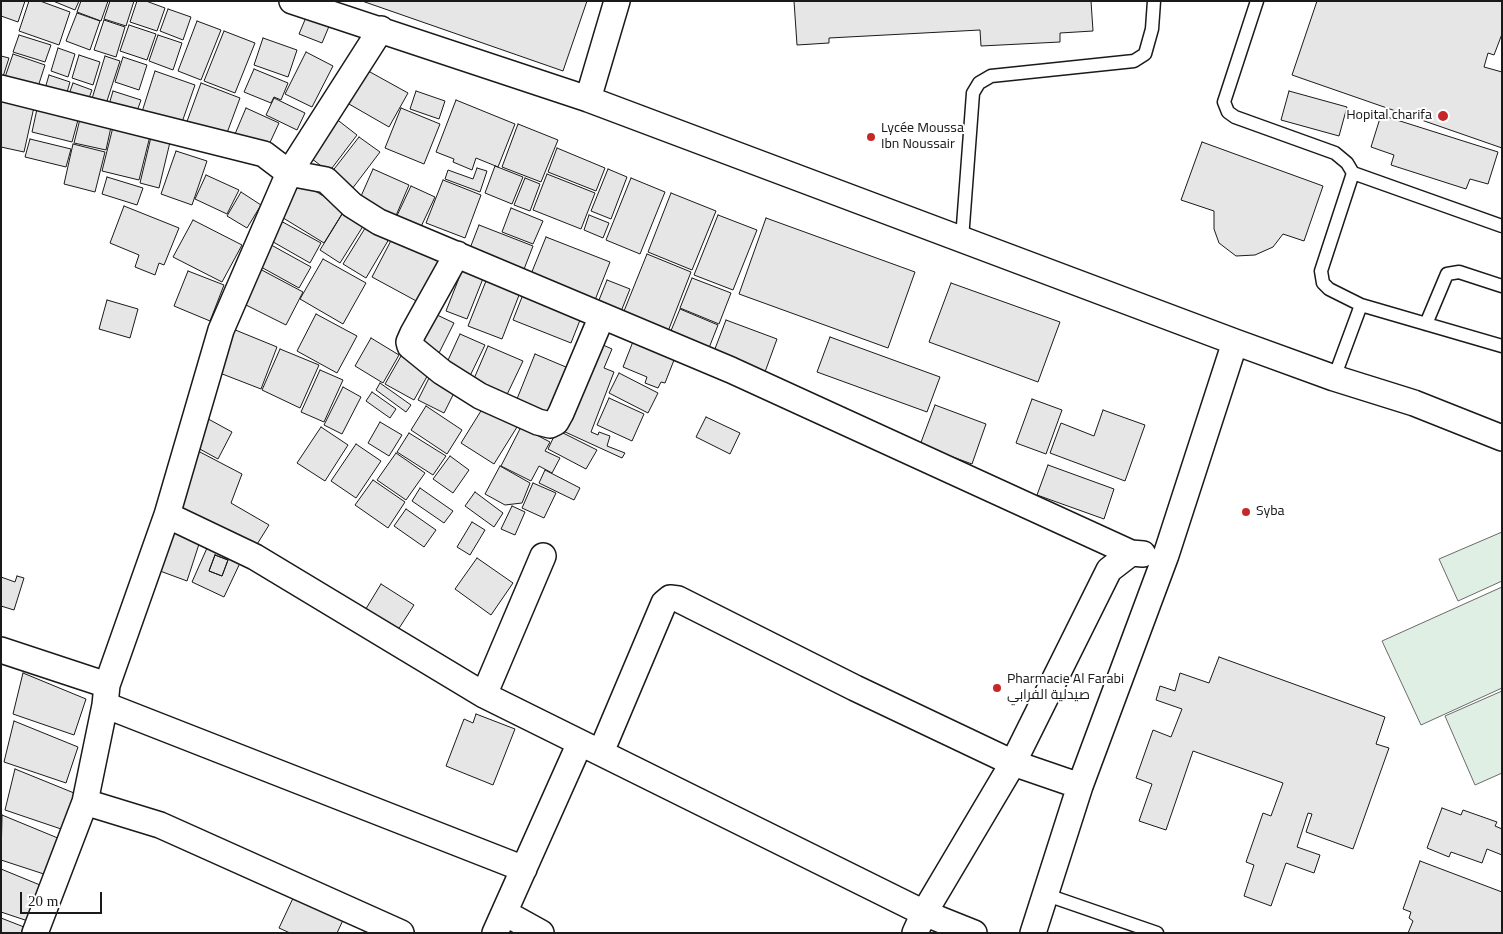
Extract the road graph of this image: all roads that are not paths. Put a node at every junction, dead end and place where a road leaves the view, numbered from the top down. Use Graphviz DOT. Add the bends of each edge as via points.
graph roads {
  1 [pos="292,1"];
  2 [pos="617,1"];
  3 [pos="1154,1"];
  4 [pos="1257,1"];
  5 [pos="381,29"];
  6 [pos="1,88"];
  7 [pos="588,99"];
  8 [pos="289,173"];
  9 [pos="1353,174"];
  10 [pos="1502,226"];
  11 [pos="962,239"];
  12 [pos="456,254"];
  13 [pos="1502,286"];
  14 [pos="1362,305"];
  15 [pos="602,316"];
  16 [pos="1426,324"];
  17 [pos="1235,342"];
  18 [pos="1502,346"];
  19 [pos="1334,378"];
  20 [pos="1502,438"];
  21 [pos="167,515"];
  22 [pos="1131,553"];
  23 [pos="1166,555"];
  24 [pos="543,556"];
  25 [pos="1,650"];
  26 [pos="106,695"];
  27 [pos="484,695"];
  28 [pos="590,748"];
  29 [pos="1013,762"];
  30 [pos="1080,786"];
  31 [pos="85,802"];
  32 [pos="524,869"];
  33 [pos="1046,894"];
  34 [pos="500,923"];
  35 [pos="920,923"];
  36 [pos="34,933"];
  37 [pos="401,933"];
  38 [pos="541,933"];
  39 [pos="974,933"];
  40 [pos="1033,933"];
  41 [pos="1157,933"];
  1 -- 5 [label="street"];
  2 -- 7 [label="street"];
  3 -- 11 [label="lane" via="1152,30 1145,54 1134,61 991,76 979,82 973,93"];
  4 -- 9 [label="lane" via="1224,102 1228,112 1335,153 1347,163"];
  5 -- 7 [label="street"];
  5 -- 8 [label="street"];
  6 -- 8 [label="street" via="264,154"];
  7 -- 11 [label="street"];
  8 -- 12 [label="street" via="326,180 352,205 378,222"];
  8 -- 21 [label="street" via="221,330"];
  9 -- 10 [label="lane"];
  9 -- 14 [label="lane" via="1321,271 1323,283 1329,289"];
  11 -- 17 [label="street"];
  12 -- 15 [label="street"];
  12 -- 15 [label="street" via="409,342 410,346 442,372 480,396 538,422 550,425 556,422"];
  13 -- 16 [label="lane" via="1459,272 1446,274"];
  14 -- 16 [label="lane"];
  14 -- 19 [label="lane"];
  15 -- 22 [label="street" via="740,374"];
  16 -- 18 [label="lane"];
  17 -- 19 [label="street"];
  17 -- 23 [label="street"];
  19 -- 20 [label="street" via="1414,403"];
  21 -- 26 [label="street"];
  21 -- 27 [label="street" via="255,557"];
  22 -- 23 [label="street"];
  22 -- 29 [label="street" via="1109,570"];
  23 -- 30 [label="street"];
  24 -- 27 [label="street"];
  25 -- 26 [label="street"];
  26 -- 31 [label="street"];
  26 -- 32 [label="street"];
  27 -- 28 [label="street"];
  28 -- 29 [label="street" via="664,603 670,598 678,598 855,688"];
  28 -- 32 [label="street"];
  28 -- 35 [label="street"];
  29 -- 30 [label="street"];
  29 -- 35 [label="street"];
  30 -- 33 [label="street"];
  31 -- 36 [label="street"];
  31 -- 37 [label="street" via="160,825"];
  32 -- 34 [label="street"];
  33 -- 40 [label="street"];
  33 -- 41 [label="lane"];
  34 -- 38 [label="street"];
  35 -- 39 [label="street"];
}
